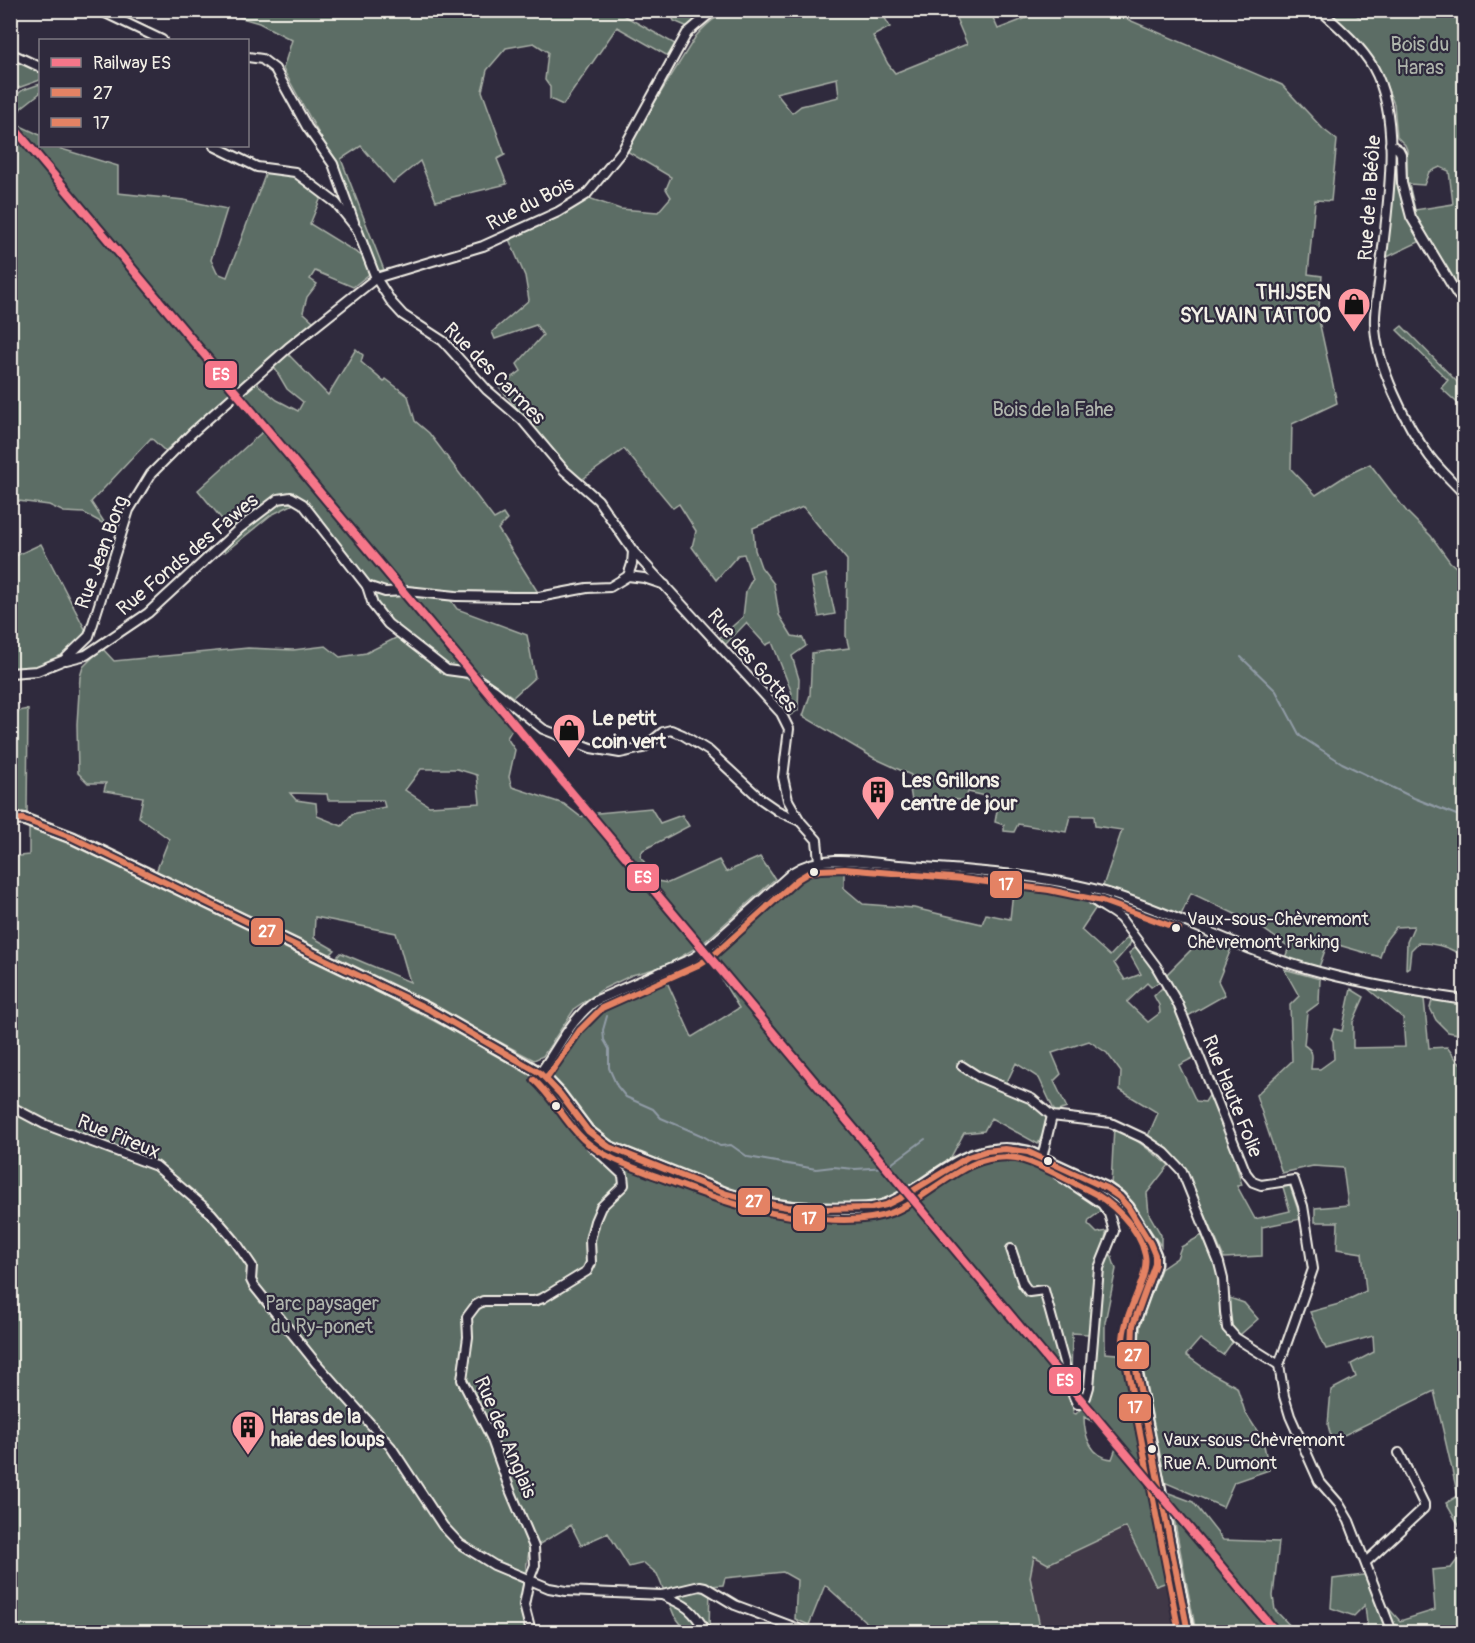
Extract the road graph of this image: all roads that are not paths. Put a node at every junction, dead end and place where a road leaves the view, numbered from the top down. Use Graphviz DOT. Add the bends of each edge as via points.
graph roads {
  1 [pos="99,10"];
  2 [pos="714,10"];
  3 [pos="1320,10"];
  4 [pos="160,39"];
  5 [pos="10,53"];
  6 [pos="249,57"];
  7 [pos="39,67"];
  8 [pos="1390,144"];
  9 [pos="216,147"];
  10 [pos="357,229"];
  11 [pos="376,278"];
  12 [pos="1464,302"];
  13 [pos="564,470"];
  14 [pos="1464,494"];
  15 [pos="633,551"];
  16 [pos="628,576"];
  17 [pos="367,586"];
  18 [pos="667,586"];
  19 [pos="89,636"];
  20 [pos="99,647"];
  21 [pos="64,660"];
  22 [pos="10,673"];
  23 [pos="10,820"];
  24 [pos="800,821"];
  25 [pos="819,861"];
  26 [pos="1084,888"];
  27 [pos="1464,1000"];
  28 [pos="962,1066"];
  29 [pos="540,1073"];
  30 [pos="10,1106"];
  31 [pos="1052,1116"];
  32 [pos="588,1131"];
  33 [pos="1046,1160"];
  34 [pos="1011,1249"];
  35 [pos="1279,1365"];
  36 [pos="1399,1453"];
  37 [pos="1366,1562"];
  38 [pos="529,1580"];
  39 [pos="662,1595"];
  40 [pos="531,1632"];
  41 [pos="706,1632"];
  42 [pos="807,1632"];
  43 [pos="1188,1632"];
  44 [pos="1392,1632"];
  1 -- 4 [label="street"];
  2 -- 11 [label="street, Rue du Bois" via="687,33 622,151 586,195 483,246"];
  3 -- 8 [label="street, Rue de la Béôle" via="1373,66 1387,101"];
  5 -- 7 [label="street"];
  6 -- 10 [label="street, Rue des Carmes" via="262,59 275,69 307,128 333,164"];
  8 -- 12 [label="street" via="1401,154 1402,183 1411,217"];
  8 -- 14 [label="street, Rue de la Béôle" via="1375,316 1378,348 1383,369 1419,442"];
  9 -- 10 [label="street" via="257,167 295,172 336,203"];
  10 -- 11 [label="street, Rue des Carmes"];
  11 -- 13 [label="street, Rue des Carmes" via="403,315 443,341 487,390 522,420"];
  11 -- 19 [label="street, Rue Jean Borg" via="288,348 151,474 129,510"];
  13 -- 15 [label="street, Rue des Gottes" via="598,500"];
  15 -- 16 [label="street"];
  15 -- 18 [label="street, Rue des Gottes"];
  16 -- 17 [label="street" via="610,587 539,597 385,592"];
  16 -- 18 [label="street"];
  17 -- 20 [label="street, Rue Fonds des Fawes" via="303,504 291,497 278,499 240,528 148,613"];
  17 -- 24 [label="street, Rue Fonds des Fawes" via="373,605 388,624 447,670 469,673 543,729 591,748 620,753 643,748 671,730 709,751 762,800"];
  18 -- 24 [label="street, Rue des Gottes" via="781,713 789,729 783,777 788,800"];
  19 -- 20 [label="street"];
  19 -- 21 [label="street, Rue Jean Borg"];
  20 -- 21 [label="street, Rue Fonds des Fawes"];
  21 -- 22 [label="street, Rue Jean Borg" via="37,672"];
  23 -- 29 [label="main road" via="23,819 73,838 147,873 428,1010"];
  24 -- 25 [label="street, Rue des Gottes" via="817,840"];
  25 -- 26 [label="street" via="964,870"];
  25 -- 29 [label="street" via="793,872 693,958 585,1008"];
  26 -- 27 [label="street" via="1154,909 1306,968 1359,982"];
  26 -- 35 [label="street, Rue Haute Folie" via="1090,898 1121,919 1178,1004 1252,1182 1261,1185 1294,1180 1303,1206 1313,1269"];
  28 -- 31 [label="street" via="1032,1099"];
  29 -- 32 [label="main road"];
  30 -- 38 [label="street, Rue Pireux" via="44,1124 156,1166 211,1213 252,1266 254,1286 391,1447 443,1526 460,1544"];
  31 -- 33 [label="street"];
  31 -- 35 [label="street" via="1112,1123 1127,1129 1165,1153 1182,1171 1219,1263 1227,1328"];
  32 -- 33 [label="main road" via="620,1152 743,1200 826,1210 884,1206 955,1162 983,1153 1014,1149"];
  32 -- 38 [label="street, Rue des Anglais" via="591,1145 625,1181 601,1207 595,1221 587,1271 543,1298 483,1301 467,1317 462,1380 490,1437 534,1547 535,1564"];
  33 -- 34 [label="street" via="1057,1174 1102,1204 1110,1214 1114,1231 1099,1268 1089,1387 1081,1404 1073,1395 1044,1290 1029,1292"];
  33 -- 43 [label="main road" via="1119,1197 1155,1255 1153,1272 1133,1325 1132,1349"];
  35 -- 37 [label="street, Rue Haute Folie" via="1290,1416 1319,1481 1349,1521"];
  36 -- 37 [label="street" via="1424,1508"];
  37 -- 44 [label="street, Rue Haute Folie"];
  38 -- 39 [label="street, Rue Pireux" via="567,1591"];
  38 -- 40 [label="street" via="524,1605"];
  39 -- 41 [label="street" via="696,1615"];
  39 -- 42 [label="street" via="705,1587 735,1605"];
}
